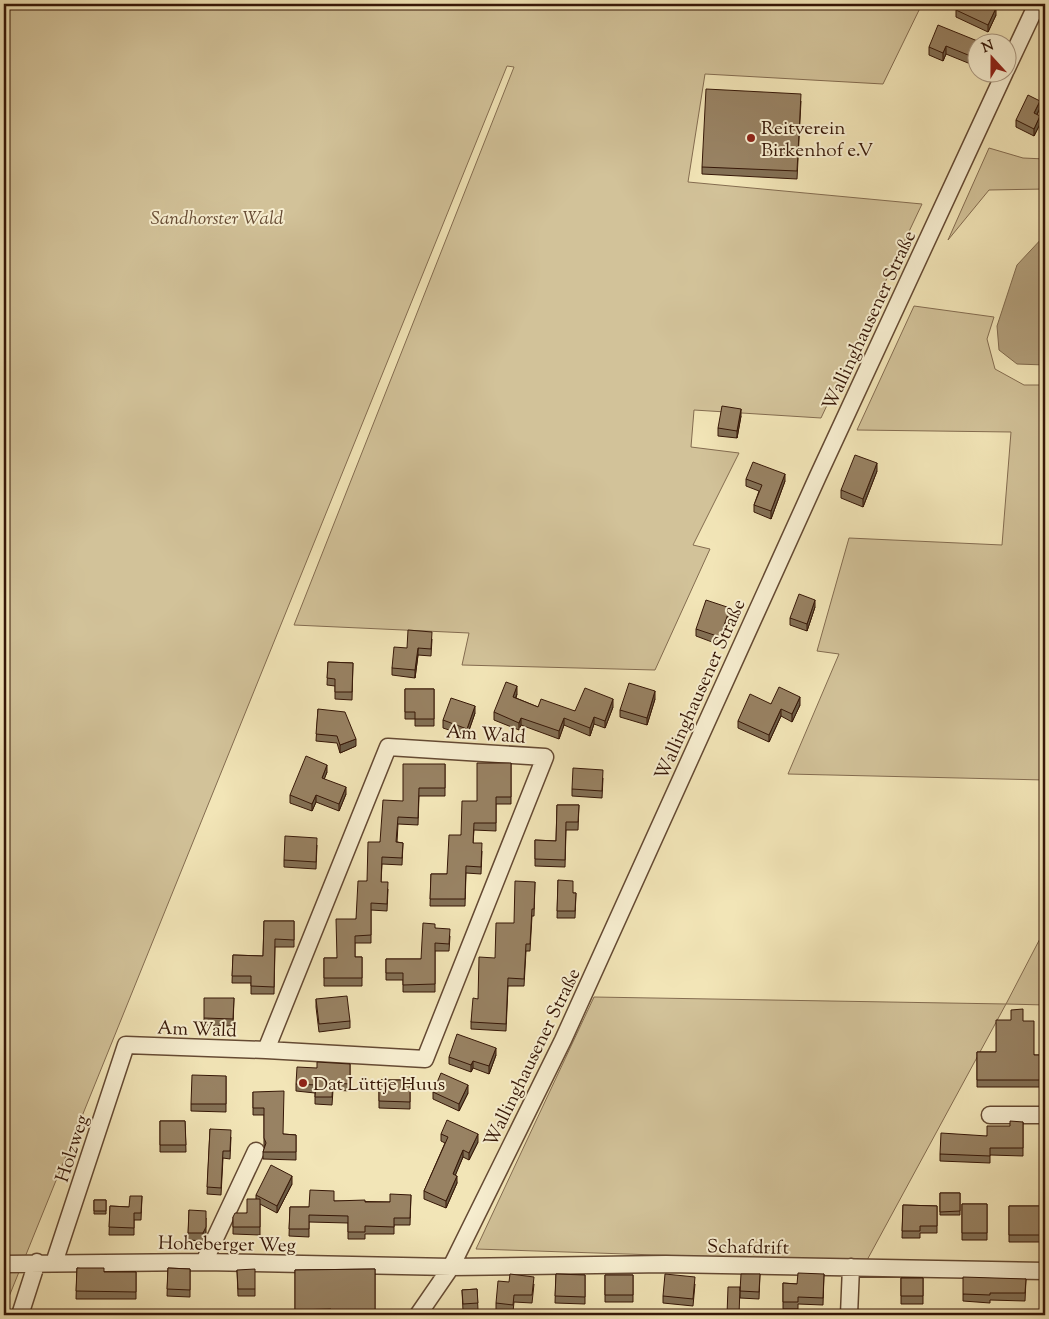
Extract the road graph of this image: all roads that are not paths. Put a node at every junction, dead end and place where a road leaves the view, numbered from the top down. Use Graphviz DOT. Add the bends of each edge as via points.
graph roads {
  1 [pos="1037,4"];
  2 [pos="1016,49"];
  3 [pos="1001,82"];
  4 [pos="126,1045"];
  5 [pos="266,1050"];
  6 [pos="990,1115"];
  7 [pos="1045,1115"];
  8 [pos="256,1151"];
  9 [pos="37,1262"];
  10 [pos="204,1262"];
  11 [pos="54,1263"];
  12 [pos="4,1264"];
  13 [pos="451,1267"];
  14 [pos="851,1267"];
  15 [pos="1045,1271"];
  16 [pos="20,1315"];
  17 [pos="418,1315"];
  18 [pos="849,1315"];
  1 -- 2 [label="street, Wallinghausener Straße"];
  3 -- 13 [label="street, Wallinghausener Straße" via="814,484 563,1040"];
  4 -- 5 [label="street, Am Wald"];
  4 -- 11 [label="street, Holzweg"];
  5 -- 5 [label="street, Am Wald" via="424,1059 545,757 388,747"];
  6 -- 7 [label="street"];
  8 -- 10 [label="street"];
  9 -- 11 [label="street, Hoheberger Weg"];
  9 -- 12 [label="street, Hoheberger Weg"];
  9 -- 16 [label="street"];
  10 -- 11 [label="street, Hoheberger Weg"];
  10 -- 13 [label="street, Hoheberger Weg"];
  13 -- 14 [label="street, Schafdrift" via="666,1264"];
  13 -- 17 [label="street, Wallinghausener Straße"];
  14 -- 15 [label="street, Schafdrift"];
  14 -- 18 [label="street"];
}
